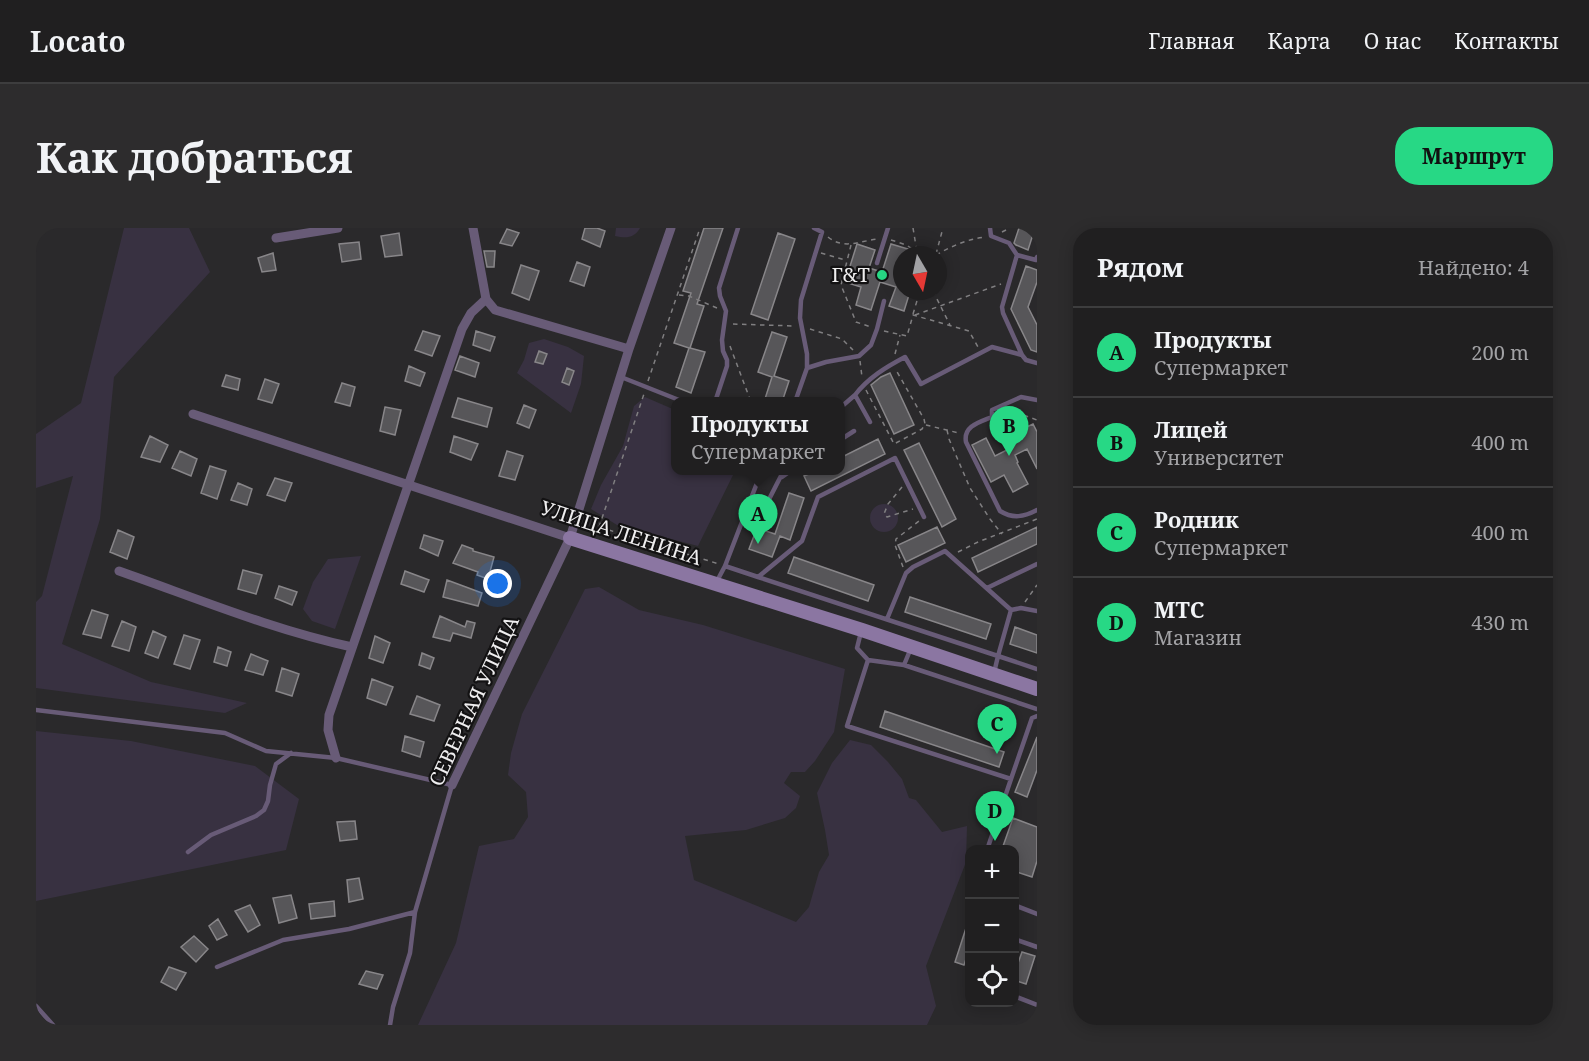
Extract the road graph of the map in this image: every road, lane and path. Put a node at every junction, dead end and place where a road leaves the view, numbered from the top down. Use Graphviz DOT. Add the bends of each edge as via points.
graph roads {
  1 [pos="293,228"];
  2 [pos="338,228"];
  3 [pos="671,228"];
  4 [pos="700,228"];
  5 [pos="738,228"];
  6 [pos="814,228"];
  7 [pos="888,228"];
  8 [pos="913,228"];
  9 [pos="942,228"];
  10 [pos="990,228"];
  11 [pos="1010,228"];
  12 [pos="476,230"];
  13 [pos="822,232"];
  14 [pos="302,235"];
  15 [pos="991,236"];
  16 [pos="276,238"];
  17 [pos="884,239"];
  18 [pos="851,245"];
  19 [pos="909,246"];
  20 [pos="916,246"];
  21 [pos="938,246"];
  22 [pos="947,249"];
  23 [pos="817,252"];
  24 [pos="1017,255"];
  25 [pos="1037,259"];
  26 [pos="846,260"];
  27 [pos="877,263"];
  28 [pos="1010,280"];
  29 [pos="678,295"];
  30 [pos="486,299"];
  31 [pos="917,300"];
  32 [pos="937,300"];
  33 [pos="884,301"];
  34 [pos="940,306"];
  35 [pos="726,311"];
  36 [pos="913,315"];
  37 [pos="725,322"];
  38 [pos="950,326"];
  39 [pos="802,327"];
  40 [pos="877,329"];
  41 [pos="723,332"];
  42 [pos="900,335"];
  43 [pos="629,349"];
  44 [pos="981,353"];
  45 [pos="1022,355"];
  46 [pos="859,356"];
  47 [pos="892,363"];
  48 [pos="1037,363"];
  49 [pos="807,368"];
  50 [pos="621,377"];
  51 [pos="863,384"];
  52 [pos="646,387"];
  53 [pos="855,395"];
  54 [pos="671,397"];
  55 [pos="717,397"];
  56 [pos="749,397"];
  57 [pos="797,397"];
  58 [pos="1037,400"];
  59 [pos="845,404"];
  60 [pos="992,410"];
  61 [pos="193,414"];
  62 [pos="1037,420"];
  63 [pos="870,422"];
  64 [pos="925,424"];
  65 [pos="947,430"];
  66 [pos="854,431"];
  67 [pos="965,435"];
  68 [pos="845,437"];
  69 [pos="760,475"];
  70 [pos="782,475"];
  71 [pos="785,475"];
  72 [pos="780,478"];
  73 [pos="907,482"];
  74 [pos="408,485"];
  75 [pos="919,507"];
  76 [pos="1037,510"];
  77 [pos="924,517"];
  78 [pos="742,519"];
  79 [pos="1037,519"];
  80 [pos="599,526"];
  81 [pos="1002,534"];
  82 [pos="570,537"];
  83 [pos="593,545"];
  84 [pos="951,556"];
  85 [pos="1037,564"];
  86 [pos="725,566"];
  87 [pos="119,571"];
  88 [pos="906,573"];
  89 [pos="758,577"];
  90 [pos="716,583"];
  91 [pos="1037,585"];
  92 [pos="987,588"];
  93 [pos="1021,608"];
  94 [pos="1011,610"];
  95 [pos="1037,611"];
  96 [pos="887,619"];
  97 [pos="862,630"];
  98 [pos="352,647"];
  99 [pos="911,647"];
  100 [pos="999,656"];
  101 [pos="868,660"];
  102 [pos="904,665"];
  103 [pos="1037,669"];
  104 [pos="994,675"];
  105 [pos="1037,689"];
  106 [pos="1037,709"];
  107 [pos="36,710"];
  108 [pos="1037,716"];
  109 [pos="291,753"];
  110 [pos="336,758"];
  111 [pos="1011,779"];
  112 [pos="452,785"];
  113 [pos="988,845"];
  114 [pos="188,852"];
  115 [pos="1019,907"];
  116 [pos="415,912"];
  117 [pos="1037,914"];
  118 [pos="1019,941"];
  119 [pos="1037,947"];
  120 [pos="217,967"];
  121 [pos="1019,998"];
  122 [pos="1037,1005"];
  123 [pos="36,1006"];
  124 [pos="53,1025"];
  125 [pos="390,1025"];
  1 -- 14 [label="lane"];
  2 -- 14 [label="street"];
  3 -- 43 [label="street, СЕВЕРНАЯ УЛИЦА"];
  4 -- 29 [label="path"];
  5 -- 35 [label="lane" via="719,288"];
  6 -- 13 [label="lane"];
  7 -- 17 [label="lane"];
  8 -- 20 [label="path"];
  9 -- 21 [label="path"];
  10 -- 15 [label="lane"];
  11 -- 15 [label="path"];
  12 -- 30 [label="street"];
  13 -- 18 [label="path" via="832,240"];
  13 -- 23 [label="lane"];
  14 -- 16 [label="street"];
  15 -- 22 [label="path"];
  15 -- 24 [label="lane" via="1009,243"];
  17 -- 18 [label="path"];
  17 -- 19 [label="path"];
  17 -- 27 [label="lane"];
  18 -- 26 [label="path"];
  23 -- 26 [label="path"];
  23 -- 39 [label="lane" via="801,300"];
  24 -- 25 [label="lane"];
  24 -- 28 [label="lane"];
  26 -- 40 [label="path" via="841,285 856,322"];
  28 -- 34 [label="path"];
  28 -- 45 [label="lane" via="1002,307"];
  29 -- 35 [label="path"];
  29 -- 52 [label="path"];
  30 -- 43 [label="street" via="495,310"];
  30 -- 74 [label="street" via="462,329"];
  31 -- 36 [label="path"];
  32 -- 34 [label="path"];
  33 -- 40 [label="lane"];
  34 -- 36 [label="path"];
  34 -- 38 [label="path"];
  35 -- 37 [label="lane"];
  36 -- 38 [label="path"];
  36 -- 42 [label="path" via="907,336"];
  37 -- 39 [label="path"];
  37 -- 41 [label="lane"];
  38 -- 44 [label="path" via="969,331"];
  39 -- 46 [label="path" via="842,339"];
  39 -- 49 [label="lane"];
  40 -- 42 [label="path"];
  40 -- 46 [label="lane" via="871,345"];
  41 -- 55 [label="lane" via="727,366"];
  41 -- 56 [label="path"];
  42 -- 47 [label="path"];
  43 -- 50 [label="street, СЕВЕРНАЯ УЛИЦА"];
  44 -- 45 [label="lane" via="992,347"];
  44 -- 47 [label="lane" via="921,384 905,357"];
  45 -- 48 [label="lane"];
  46 -- 49 [label="lane"];
  46 -- 51 [label="path"];
  47 -- 51 [label="lane"];
  47 -- 64 [label="path"];
  49 -- 57 [label="lane"];
  50 -- 52 [label="lane"];
  50 -- 82 [label="street, СЕВЕРНАЯ УЛИЦА"];
  51 -- 53 [label="lane"];
  51 -- 64 [label="path" via="894,444"];
  52 -- 54 [label="lane"];
  52 -- 80 [label="path"];
  53 -- 59 [label="lane"];
  53 -- 63 [label="lane"];
  58 -- 60 [label="lane" via="1021,397"];
  60 -- 62 [label="path"];
  60 -- 67 [label="lane" via="992,417 974,425"];
  61 -- 74 [label="street, УЛИЦА ЛЕНИНА"];
  64 -- 65 [label="path"];
  65 -- 67 [label="path"];
  65 -- 81 [label="path" via="970,488"];
  66 -- 68 [label="lane"];
  67 -- 76 [label="lane" via="1000,510 1020,517"];
  69 -- 78 [label="lane"];
  70 -- 72 [label="lane"];
  71 -- 72 [label="lane"];
  72 -- 78 [label="lane" via="761,515"];
  73 -- 75 [label="lane"];
  73 -- 75 [label="path" via="896,492 884,514 887,517"];
  73 -- 89 [label="lane" via="895,458 818,496 802,541"];
  74 -- 82 [label="street, УЛИЦА ЛЕНИНА"];
  74 -- 98 [label="street"];
  75 -- 77 [label="lane"];
  77 -- 88 [label="path" via="896,539"];
  78 -- 86 [label="lane"];
  79 -- 81 [label="path"];
  80 -- 83 [label="path"];
  80 -- 86 [label="path"];
  81 -- 84 [label="path"];
  82 -- 83 [label="street, УЛИЦА ЛЕНИНА"];
  82 -- 112 [label="street, СЕВЕРНАЯ УЛИЦА"];
  83 -- 90 [label="street, УЛИЦА ЛЕНИНА"];
  84 -- 88 [label="lane" via="945,551"];
  84 -- 92 [label="lane"];
  85 -- 92 [label="lane"];
  86 -- 89 [label="lane"];
  86 -- 90 [label="lane"];
  87 -- 98 [label="street" via="260,621"];
  88 -- 96 [label="lane"];
  89 -- 96 [label="lane"];
  90 -- 97 [label="street, УЛИЦА ЛЕНИНА"];
  91 -- 93 [label="path"];
  92 -- 94 [label="lane"];
  93 -- 94 [label="lane"];
  93 -- 95 [label="lane"];
  94 -- 100 [label="lane"];
  96 -- 100 [label="lane"];
  97 -- 99 [label="street, УЛИЦА ЛЕНИНА"];
  97 -- 101 [label="lane" via="856,648"];
  98 -- 110 [label="street" via="328,715"];
  99 -- 102 [label="lane"];
  99 -- 104 [label="street, УЛИЦА ЛЕНИНА"];
  100 -- 103 [label="lane"];
  100 -- 104 [label="lane"];
  101 -- 102 [label="lane"];
  101 -- 111 [label="lane" via="847,726"];
  102 -- 106 [label="lane"];
  104 -- 105 [label="street, УЛИЦА ЛЕНИНА"];
  107 -- 109 [label="lane" via="225,733 266,751"];
  108 -- 111 [label="lane" via="1032,718"];
  109 -- 110 [label="lane"];
  109 -- 114 [label="lane" via="276,764 264,810 211,835"];
  110 -- 112 [label="lane"];
  111 -- 113 [label="lane"];
  112 -- 116 [label="lane, СЕВЕРНАЯ УЛИЦА"];
  115 -- 117 [label="lane"];
  116 -- 120 [label="lane" via="283,940"];
  116 -- 125 [label="lane, СЕВЕРНАЯ УЛИЦА" via="410,953"];
  118 -- 119 [label="lane"];
  121 -- 122 [label="lane"];
  123 -- 124 [label="lane"];
}
